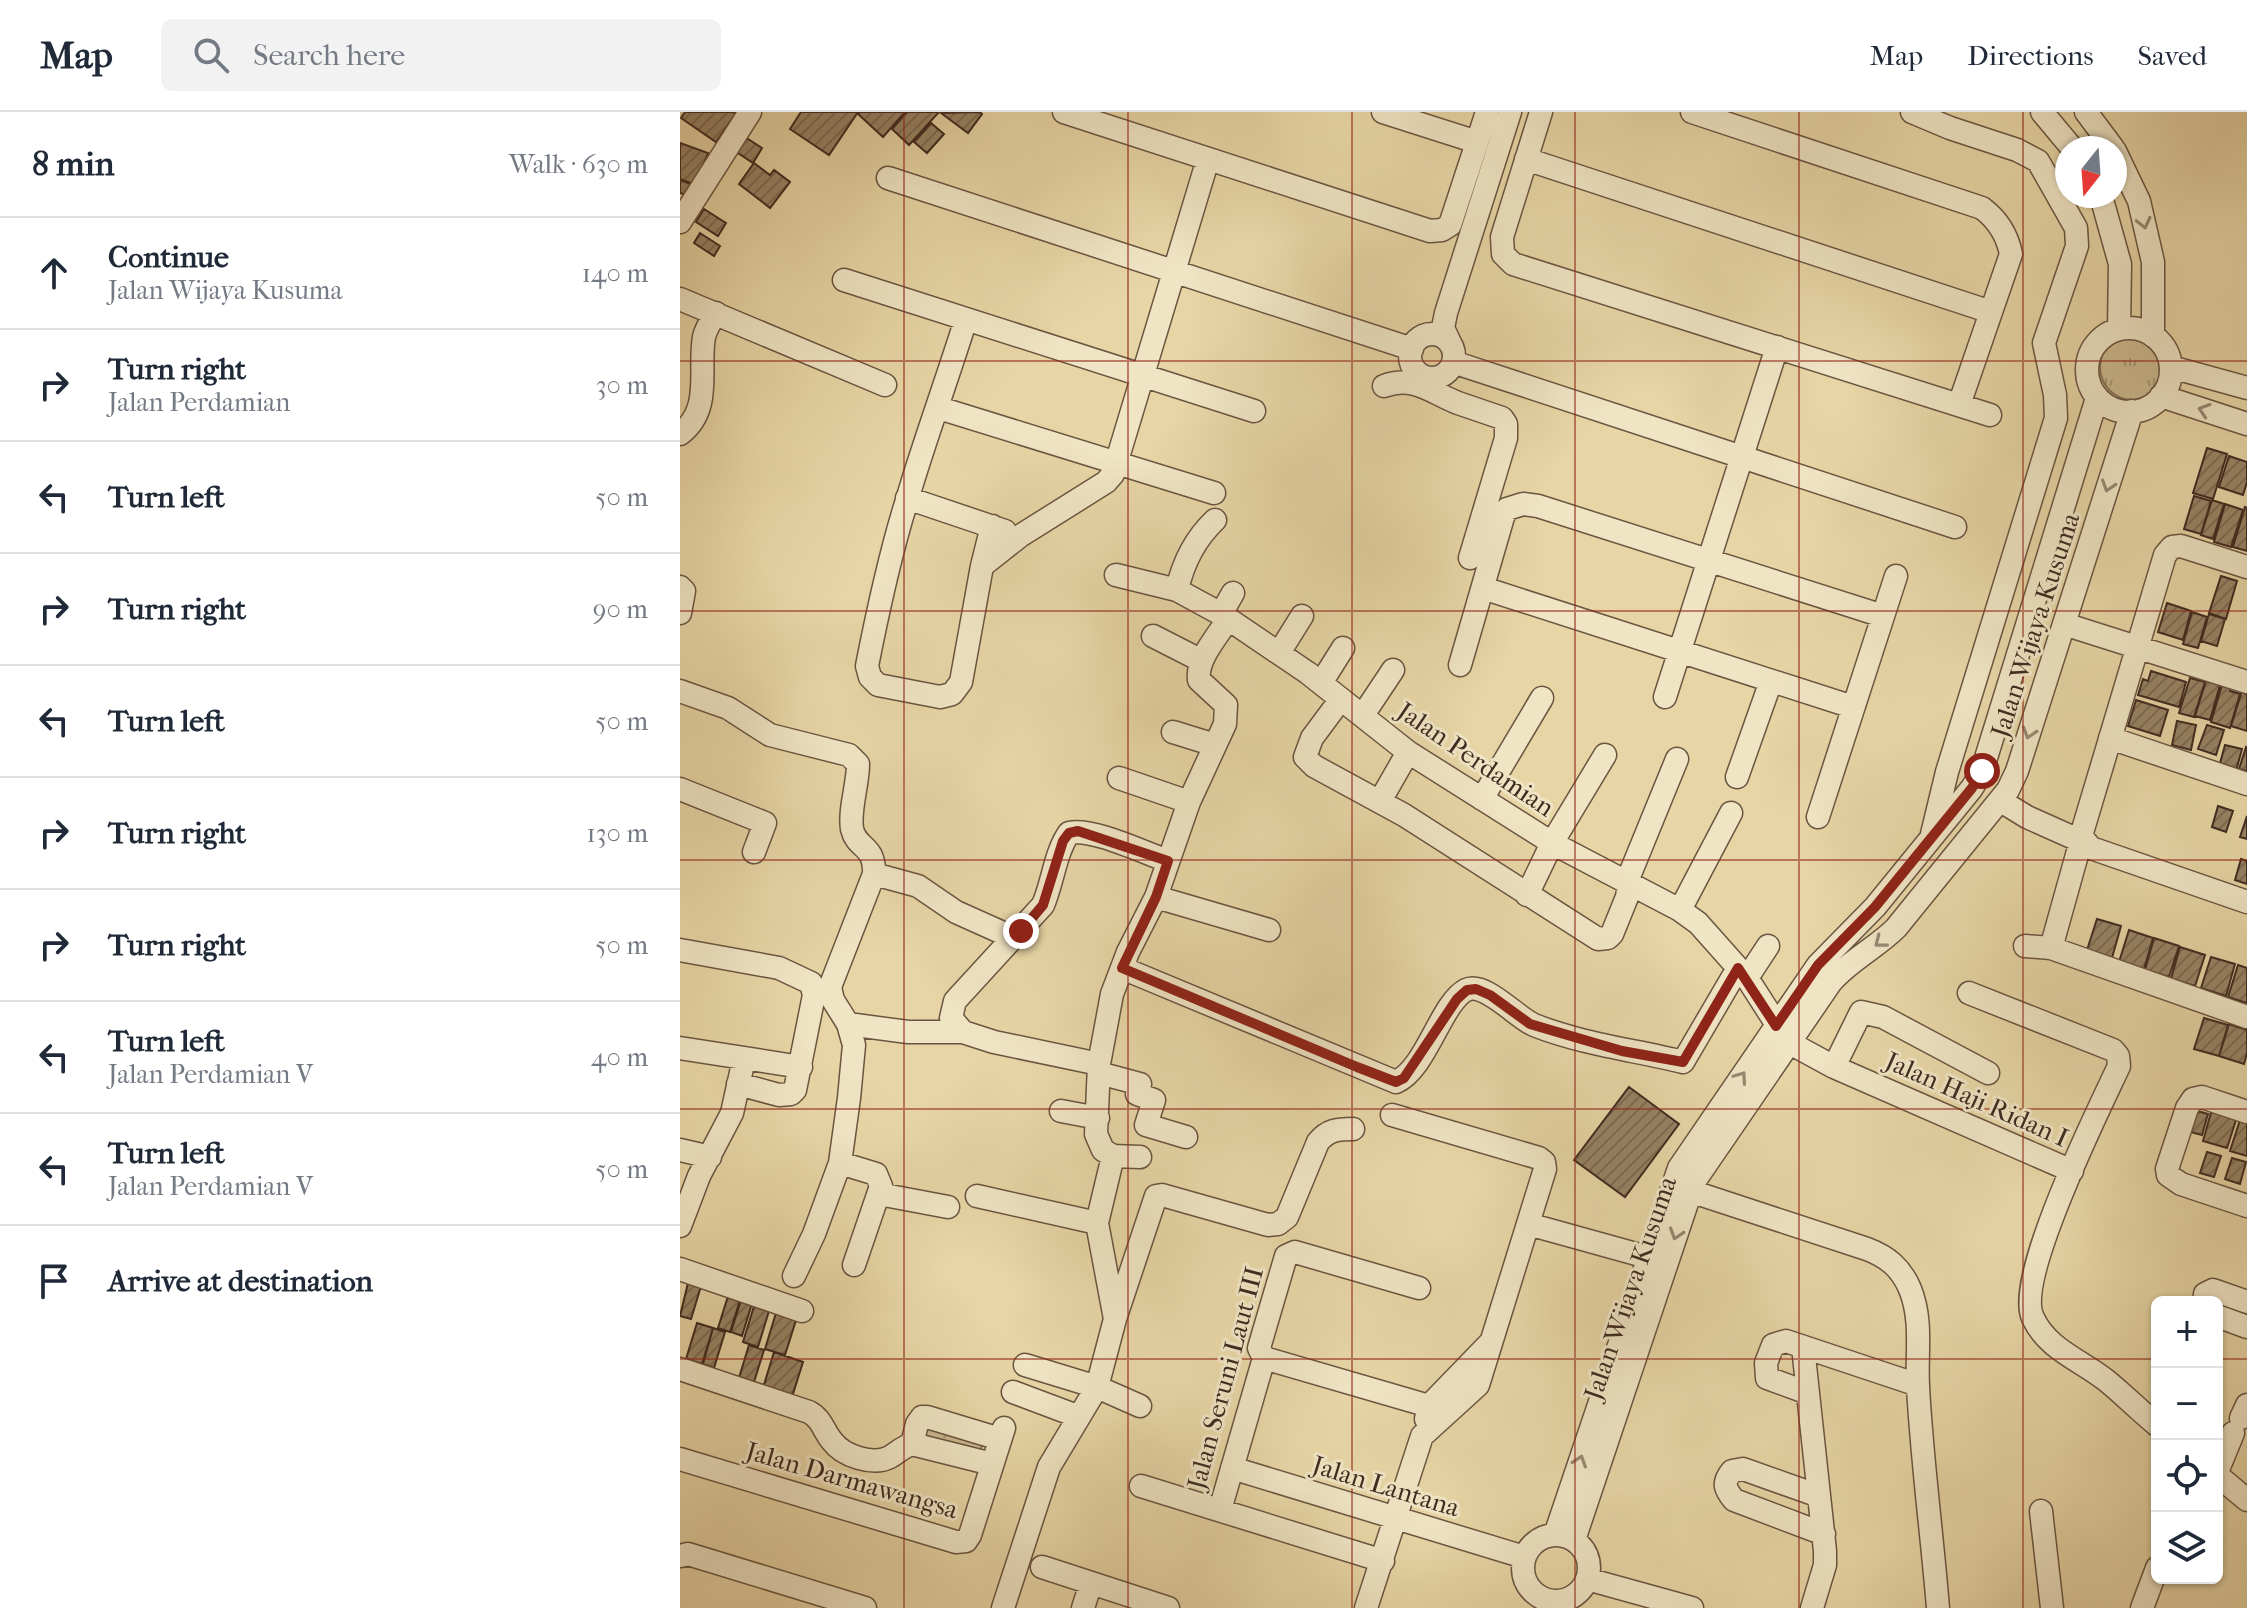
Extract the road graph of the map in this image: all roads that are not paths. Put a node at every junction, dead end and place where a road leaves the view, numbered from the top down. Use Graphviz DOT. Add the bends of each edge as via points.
graph roads {
  1 [pos="750,112"];
  2 [pos="1064,112"];
  3 [pos="1383,112"];
  4 [pos="1487,112"];
  5 [pos="1510,112"];
  6 [pos="1541,112"];
  7 [pos="1692,112"];
  8 [pos="1912,112"];
  9 [pos="2042,112"];
  10 [pos="2086,112"];
  11 [pos="2062,136"];
  12 [pos="2104,136"];
  13 [pos="1477,142"];
  14 [pos="1208,159"];
  15 [pos="1526,159"];
  16 [pos="2127,177"];
  17 [pos="888,178"];
  18 [pos="2104,208"];
  19 [pos="680,222"];
  20 [pos="1176,272"];
  21 [pos="844,280"];
  22 [pos="680,299"];
  23 [pos="1991,312"];
  24 [pos="716,313"];
  25 [pos="1446,313"];
  26 [pos="966,319"];
  27 [pos="2119,329"];
  28 [pos="2153,336"];
  29 [pos="1777,347"];
  30 [pos="1407,364"];
  31 [pos="2171,367"];
  32 [pos="1446,370"];
  33 [pos="1144,376"];
  34 [pos="885,385"];
  35 [pos="2246,386"];
  36 [pos="2161,396"];
  37 [pos="2097,398"];
  38 [pos="1959,405"];
  39 [pos="939,408"];
  40 [pos="1254,411"];
  41 [pos="2132,411"];
  42 [pos="1990,415"];
  43 [pos="2247,424"];
  44 [pos="680,434"];
  45 [pos="1742,456"];
  46 [pos="1117,465"];
  47 [pos="1214,493"];
  48 [pos="907,498"];
  49 [pos="1215,520"];
  50 [pos="992,526"];
  51 [pos="1955,527"];
  52 [pos="1020,536"];
  53 [pos="1470,558"];
  54 [pos="1708,560"];
  55 [pos="982,566"];
  56 [pos="2247,567"];
  57 [pos="1116,575"];
  58 [pos="1896,576"];
  59 [pos="680,587"];
  60 [pos="1483,588"];
  61 [pos="1177,590"];
  62 [pos="1233,593"];
  63 [pos="680,613"];
  64 [pos="1225,616"];
  65 [pos="1302,616"];
  66 [pos="1883,616"];
  67 [pos="2064,624"];
  68 [pos="1153,636"];
  69 [pos="2138,647"];
  70 [pos="1343,648"];
  71 [pos="1679,651"];
  72 [pos="1279,653"];
  73 [pos="1202,661"];
  74 [pos="2018,661"];
  75 [pos="1460,665"];
  76 [pos="1393,670"];
  77 [pos="2049,672"];
  78 [pos="1771,681"];
  79 [pos="2247,682"];
  80 [pos="1321,683"];
  81 [pos="2009,690"];
  82 [pos="680,691"];
  83 [pos="1665,697"];
  84 [pos="1542,698"];
  85 [pos="1341,699"];
  86 [pos="2040,701"];
  87 [pos="1853,707"];
  88 [pos="1363,715"];
  89 [pos="1173,732"];
  90 [pos="2110,738"];
  91 [pos="1215,745"];
  92 [pos="1408,752"];
  93 [pos="1605,755"];
  94 [pos="1677,759"];
  95 [pos="1737,777"];
  96 [pos="1119,778"];
  97 [pos="2247,784"];
  98 [pos="680,789"];
  99 [pos="1482,799"];
  100 [pos="1380,801"];
  101 [pos="2001,801"];
  102 [pos="1189,802"];
  103 [pos="1731,813"];
  104 [pos="1818,817"];
  105 [pos="1930,839"];
  106 [pos="1552,843"];
  107 [pos="754,852"];
  108 [pos="1168,861"];
  109 [pos="874,874"];
  110 [pos="1628,884"];
  111 [pos="1527,895"];
  112 [pos="1156,897"];
  113 [pos="2247,902"];
  114 [pos="1680,910"];
  115 [pos="1269,930"];
  116 [pos="1014,938"];
  117 [pos="1768,946"];
  118 [pos="2025,946"];
  119 [pos="2051,948"];
  120 [pos="680,950"];
  121 [pos="1122,968"];
  122 [pos="1742,973"];
  123 [pos="1969,993"];
  124 [pos="2247,1017"];
  125 [pos="848,1024"];
  126 [pos="963,1032"];
  127 [pos="1782,1034"];
  128 [pos="680,1048"];
  129 [pos="744,1059"];
  130 [pos="801,1067"];
  131 [pos="1834,1067"];
  132 [pos="1099,1069"];
  133 [pos="1988,1073"];
  134 [pos="738,1084"];
  135 [pos="1061,1111"];
  136 [pos="2247,1112"];
  137 [pos="1392,1115"];
  138 [pos="1098,1118"];
  139 [pos="1353,1129"];
  140 [pos="1186,1137"];
  141 [pos="680,1150"];
  142 [pos="1113,1156"];
  143 [pos="710,1157"];
  144 [pos="1140,1157"];
  145 [pos="840,1163"];
  146 [pos="2072,1171"];
  147 [pos="1690,1191"];
  148 [pos="879,1194"];
  149 [pos="977,1196"];
  150 [pos="2247,1206"];
  151 [pos="948,1207"];
  152 [pos="1097,1223"];
  153 [pos="1528,1224"];
  154 [pos="680,1226"];
  155 [pos="1647,1257"];
  156 [pos="854,1265"];
  157 [pos="680,1269"];
  158 [pos="794,1276"];
  159 [pos="1419,1288"];
  160 [pos="2205,1296"];
  161 [pos="2247,1302"];
  162 [pos="802,1311"];
  163 [pos="2223,1318"];
  164 [pos="1115,1319"];
  165 [pos="2247,1327"];
  166 [pos="1491,1342"];
  167 [pos="1803,1347"];
  168 [pos="1264,1358"];
  169 [pos="1025,1365"];
  170 [pos="680,1369"];
  171 [pos="1918,1385"];
  172 [pos="1097,1387"];
  173 [pos="1013,1392"];
  174 [pos="1808,1393"];
  175 [pos="1140,1406"];
  176 [pos="1429,1406"];
  177 [pos="1077,1416"];
  178 [pos="2240,1419"];
  179 [pos="2151,1420"];
  180 [pos="1422,1436"];
  181 [pos="912,1444"];
  182 [pos="680,1459"];
  183 [pos="2223,1459"];
  184 [pos="992,1464"];
  185 [pos="1232,1468"];
  186 [pos="2223,1478"];
  187 [pos="1141,1486"];
  188 [pos="1819,1496"];
  189 [pos="2247,1500"];
  190 [pos="1220,1510"];
  191 [pos="2041,1511"];
  192 [pos="1397,1519"];
  193 [pos="1824,1534"];
  194 [pos="1565,1538"];
  195 [pos="680,1556"];
  196 [pos="1524,1557"];
  197 [pos="1383,1561"];
  198 [pos="1042,1567"];
  199 [pos="1587,1579"];
  200 [pos="1091,1583"];
  201 [pos="2151,1584"];
  202 [pos="1527,1598"];
  203 [pos="1935,1601"];
  204 [pos="1549,1604"];
  205 [pos="865,1608"];
  206 [pos="1003,1608"];
  207 [pos="1083,1608"];
  208 [pos="1168,1608"];
  209 [pos="1366,1608"];
  210 [pos="1692,1608"];
  211 [pos="1812,1608"];
  212 [pos="2052,1608"];
  213 [pos="2142,1608"];
  1 -- 19 [label="street"];
  2 -- 14 [label="street"];
  3 -- 13 [label="street"];
  4 -- 13 [label="street"];
  5 -- 25 [label="street"];
  6 -- 15 [label="street"];
  7 -- 23 [label="street" via="1982,208 1999,224 2011,254"];
  8 -- 105 [label="street" via="2038,161 2076,228 2077,246 2044,343 2056,418"];
  9 -- 11 [label="street"];
  10 -- 12 [label="street"];
  13 -- 14 [label="street" via="1450,225 1430,231"];
  14 -- 20 [label="street"];
  15 -- 23 [label="street"];
  15 -- 29 [label="street" via="1502,237 1503,254 1513,264"];
  16 -- 28 [label="street, one-way" via="2139,201 2153,262"];
  17 -- 20 [label="street"];
  18 -- 27 [label="street" via="2120,264"];
  20 -- 30 [label="street"];
  20 -- 33 [label="street"];
  21 -- 26 [label="street"];
  22 -- 24 [label="street"];
  23 -- 38 [label="street"];
  24 -- 34 [label="street"];
  24 -- 44 [label="street" via="704,337 701,399"];
  25 -- 30 [label="street"];
  25 -- 32 [label="street"];
  26 -- 33 [label="street"];
  26 -- 39 [label="street"];
  27 -- 28 [label="street"];
  27 -- 37 [label="street" via="2098,341 2087,363"];
  28 -- 31 [label="street" via="2166,349"];
  29 -- 38 [label="street"];
  29 -- 45 [label="street"];
  30 -- 32 [label="street" via="1422,375"];
  30 -- 32 [label="street" via="1439,335"];
  31 -- 35 [label="street"];
  31 -- 36 [label="street"];
  32 -- 45 [label="street"];
  32 -- 53 [label="street" via="1454,401 1506,424"];
  33 -- 40 [label="street"];
  33 -- 46 [label="street"];
  36 -- 41 [label="street"];
  43 -- 36 [label="street, one-way"];
  37 -- 41 [label="street" via="2117,410"];
  37 -- 74 [label="street, Jalan Wijaya Kusuma"];
  38 -- 42 [label="street"];
  39 -- 46 [label="street"];
  39 -- 48 [label="street"];
  41 -- 67 [label="street, Jalan Wijaya Kusuma, one-way"];
  45 -- 51 [label="street"];
  45 -- 54 [label="street"];
  46 -- 47 [label="street"];
  46 -- 52 [label="street" via="1106,482"];
  48 -- 50 [label="street"];
  48 -- 55 [label="street" via="867,666 878,685 940,697 952,694 961,682"];
  49 -- 61 [label="street" via="1192,549"];
  50 -- 52 [label="street"];
  50 -- 55 [label="street"];
  52 -- 55 [label="street"];
  54 -- 60 [label="street" via="1523,504 1507,509"];
  54 -- 66 [label="street"];
  54 -- 71 [label="street"];
  56 -- 69 [label="street" via="2172,547 2165,555"];
  57 -- 61 [label="street, Jalan Perdamian"];
  58 -- 66 [label="street"];
  59 -- 63 [label="street"];
  60 -- 71 [label="street"];
  60 -- 75 [label="street"];
  61 -- 64 [label="street, Jalan Perdamian"];
  62 -- 64 [label="street"];
  64 -- 72 [label="street, Jalan Perdamian"];
  64 -- 73 [label="street"];
  65 -- 72 [label="street"];
  66 -- 87 [label="street"];
  67 -- 69 [label="street"];
  67 -- 77 [label="street, Jalan Wijaya Kusuma"];
  68 -- 73 [label="street"];
  69 -- 79 [label="street"];
  69 -- 90 [label="street"];
  70 -- 80 [label="street"];
  71 -- 78 [label="street"];
  71 -- 83 [label="street"];
  72 -- 80 [label="street, Jalan Perdamian"];
  73 -- 91 [label="street" via="1199,680 1226,705 1228,714"];
  74 -- 77 [label="street" via="2028,675"];
  74 -- 81 [label="street, Jalan Wijaya Kusuma"];
  76 -- 88 [label="street"];
  77 -- 86 [label="street, Jalan Wijaya Kusuma"];
  78 -- 87 [label="street"];
  78 -- 95 [label="street"];
  80 -- 85 [label="street, Jalan Perdamian"];
  81 -- 86 [label="street" via="2026,685"];
  81 -- 105 [label="street, Jalan Wijaya Kusuma" via="1978,779"];
  82 -- 109 [label="street" via="728,708 770,735 849,755 858,764 852,826 855,838 874,860"];
  84 -- 99 [label="street"];
  85 -- 88 [label="street, Jalan Perdamian"];
  85 -- 100 [label="street" via="1312,738 1305,757 1324,773"];
  86 -- 101 [label="street, Jalan Wijaya Kusuma, one-way" via="2017,771"];
  87 -- 104 [label="street"];
  88 -- 92 [label="street, Jalan Perdamian"];
  89 -- 91 [label="street"];
  90 -- 97 [label="street"];
  90 -- 113 [label="street" via="2081,831 2085,843"];
  91 -- 102 [label="street"];
  92 -- 99 [label="street, Jalan Perdamian"];
  92 -- 100 [label="street"];
  93 -- 106 [label="street"];
  94 -- 110 [label="street"];
  96 -- 102 [label="street"];
  98 -- 107 [label="street" via="765,823"];
  99 -- 106 [label="street, Jalan Perdamian"];
  100 -- 111 [label="street"];
  101 -- 119 [label="street" via="2080,844"];
  101 -- 127 [label="street, Jalan Wijaya Kusuma, one-way" via="1896,928 1841,971"];
  102 -- 108 [label="street"];
  103 -- 114 [label="street"];
  105 -- 127 [label="street, Jalan Wijaya Kusuma" via="1875,907 1818,965"];
  106 -- 110 [label="street, Jalan Perdamian"];
  106 -- 111 [label="street"];
  108 -- 112 [label="street"];
  108 -- 116 [label="street" via="1078,831 1069,833 1043,905"];
  109 -- 116 [label="street" via="918,886 956,912"];
  109 -- 125 [label="street" via="830,987"];
  110 -- 111 [label="street" via="1612,934 1603,939"];
  110 -- 114 [label="street, Jalan Perdamian"];
  112 -- 115 [label="street"];
  112 -- 121 [label="street"];
  114 -- 122 [label="street, Jalan Perdamian"];
  116 -- 126 [label="street" via="955,1001 951,1018"];
  117 -- 122 [label="street"];
  118 -- 119 [label="street"];
  119 -- 124 [label="street"];
  120 -- 130 [label="street" via="779,968 811,983 814,995"];
  121 -- 122 [label="street" via="1396,1082 1415,1065 1457,999 1476,989 1530,1024 1622,1051 1683,1062"];
  121 -- 132 [label="street"];
  122 -- 127 [label="street, Jalan Perdamian"];
  123 -- 146 [label="street" via="2118,1056 2119,1066"];
  125 -- 126 [label="street"];
  125 -- 145 [label="street" via="854,1045"];
  126 -- 132 [label="street"];
  127 -- 131 [label="street, Jalan Haji Ridan I"];
  127 -- 147 [label="street, Jalan Wijaya Kusuma"];
  155 -- 127 [label="street, Jalan Wijaya Kusuma, one-way" via="1679,1168"];
  128 -- 129 [label="street"];
  129 -- 130 [label="street"];
  129 -- 134 [label="street"];
  130 -- 134 [label="street" via="791,1094"];
  131 -- 133 [label="street" via="1861,1012 1883,1017"];
  131 -- 146 [label="street, Jalan Haji Ridan I"];
  132 -- 138 [label="street"];
  132 -- 140 [label="street" via="1140,1084 1137,1094 1154,1100 1146,1125"];
  134 -- 143 [label="street" via="726,1127"];
  135 -- 138 [label="street"];
  136 -- 150 [label="street" via="2202,1097 2193,1099 2167,1169 2181,1184"];
  137 -- 153 [label="street" via="1544,1162"];
  138 -- 142 [label="street" via="1098,1142"];
  139 -- 164 [label="street" via="1325,1133 1287,1217 1278,1224 1156,1196"];
  141 -- 143 [label="street"];
  142 -- 144 [label="street"];
  142 -- 152 [label="street"];
  143 -- 154 [label="street"];
  145 -- 148 [label="street" via="876,1174"];
  145 -- 158 [label="street"];
  146 -- 179 [label="street, Jalan Haji Ridan I" via="2040,1250 2031,1316 2046,1339"];
  147 -- 171 [label="street" via="1890,1259 1903,1273 1919,1322"];
  147 -- 194 [label="street, Jalan Wijaya Kusuma, one-way"];
  148 -- 151 [label="street"];
  148 -- 156 [label="street"];
  149 -- 152 [label="street"];
  152 -- 164 [label="street"];
  153 -- 155 [label="street"];
  153 -- 166 [label="street"];
  194 -- 155 [label="street, Jalan Wijaya Kusuma, one-way"];
  157 -- 162 [label="street"];
  159 -- 168 [label="street, Jalan Seruni Laut III" via="1295,1252 1286,1256 1259,1348"];
  160 -- 161 [label="street" via="2213,1290"];
  163 -- 165 [label="street"];
  164 -- 172 [label="street"];
  166 -- 176 [label="street"];
  166 -- 180 [label="street" via="1478,1385"];
  167 -- 171 [label="street"];
  167 -- 174 [label="street"];
  167 -- 174 [label="street" via="1786,1341 1773,1345 1765,1373 1773,1382"];
  168 -- 176 [label="street"];
  168 -- 185 [label="street, Jalan Seruni Laut III"];
  169 -- 172 [label="street"];
  170 -- 181 [label="street, Jalan Darmawangsa" via="809,1412 839,1449 855,1456 875,1461"];
  171 -- 203 [label="street"];
  172 -- 175 [label="street"];
  172 -- 177 [label="street"];
  173 -- 177 [label="street"];
  174 -- 188 [label="street"];
  176 -- 180 [label="street"];
  177 -- 206 [label="street" via="1049,1467"];
  178 -- 183 [label="street"];
  180 -- 192 [label="street"];
  181 -- 184 [label="street, Jalan Darmawangsa"];
  181 -- 184 [label="street" via="922,1417 1002,1434"];
  182 -- 184 [label="street, Jalan Darmawangsa" via="956,1542 970,1535"];
  185 -- 190 [label="street, Jalan Seruni Laut III"];
  185 -- 192 [label="street, Jalan Lantana"];
  186 -- 189 [label="street"];
  187 -- 190 [label="street"];
  188 -- 193 [label="street"];
  188 -- 193 [label="street" via="1743,1469 1732,1471 1725,1484 1734,1500"];
  190 -- 197 [label="street"];
  191 -- 212 [label="street"];
  192 -- 196 [label="street, Jalan Lantana"];
  192 -- 197 [label="street"];
  193 -- 211 [label="street" via="1825,1565"];
  194 -- 196 [label="street" via="1536,1541"];
  194 -- 199 [label="street" via="1581,1546 1589,1562"];
  195 -- 205 [label="street" via="688,1554"];
  196 -- 202 [label="street"];
  197 -- 209 [label="street"];
  198 -- 200 [label="street"];
  199 -- 204 [label="street" via="1570,1598"];
  199 -- 210 [label="street"];
  200 -- 207 [label="street"];
  200 -- 208 [label="street"];
  201 -- 213 [label="street"];
  202 -- 204 [label="street" via="1539,1597"];
}
